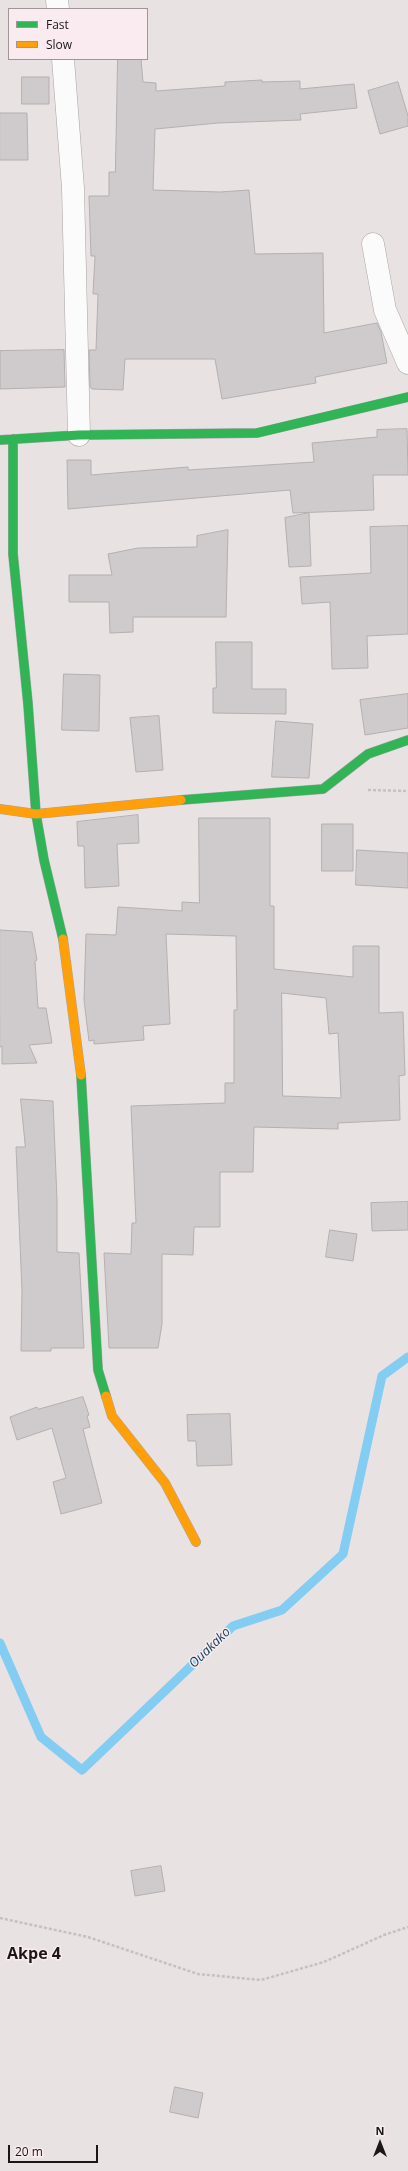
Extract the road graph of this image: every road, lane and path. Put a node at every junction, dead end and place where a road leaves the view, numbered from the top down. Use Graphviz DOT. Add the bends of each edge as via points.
graph roads {
  1 [pos="63,60"];
  2 [pos="372,244"];
  3 [pos="408,363"];
  4 [pos="408,397"];
  5 [pos="79,435"];
  6 [pos="13,439"];
  7 [pos="0,440"];
  8 [pos="408,740"];
  9 [pos="0,809"];
  10 [pos="36,814"];
  11 [pos="196,1542"];
  12 [pos="0,1918"];
  13 [pos="408,1927"];
  1 -- 5 [label="street" via="73,188"];
  2 -- 3 [label="street" via="385,310"];
  4 -- 5 [label="street" via="257,433"];
  5 -- 6 [label="street"];
  6 -- 7 [label="street"];
  6 -- 10 [label="street" via="13,554"];
  8 -- 10 [label="street" via="368,754 323,789 123,804"];
  9 -- 10 [label="street"];
  10 -- 11 [label="street" via="44,860 63,937 82,1086 98,1370 112,1416 165,1482"];
  12 -- 13 [label="path" via="88,1937 198,1974 261,1980 324,1962"];
}
